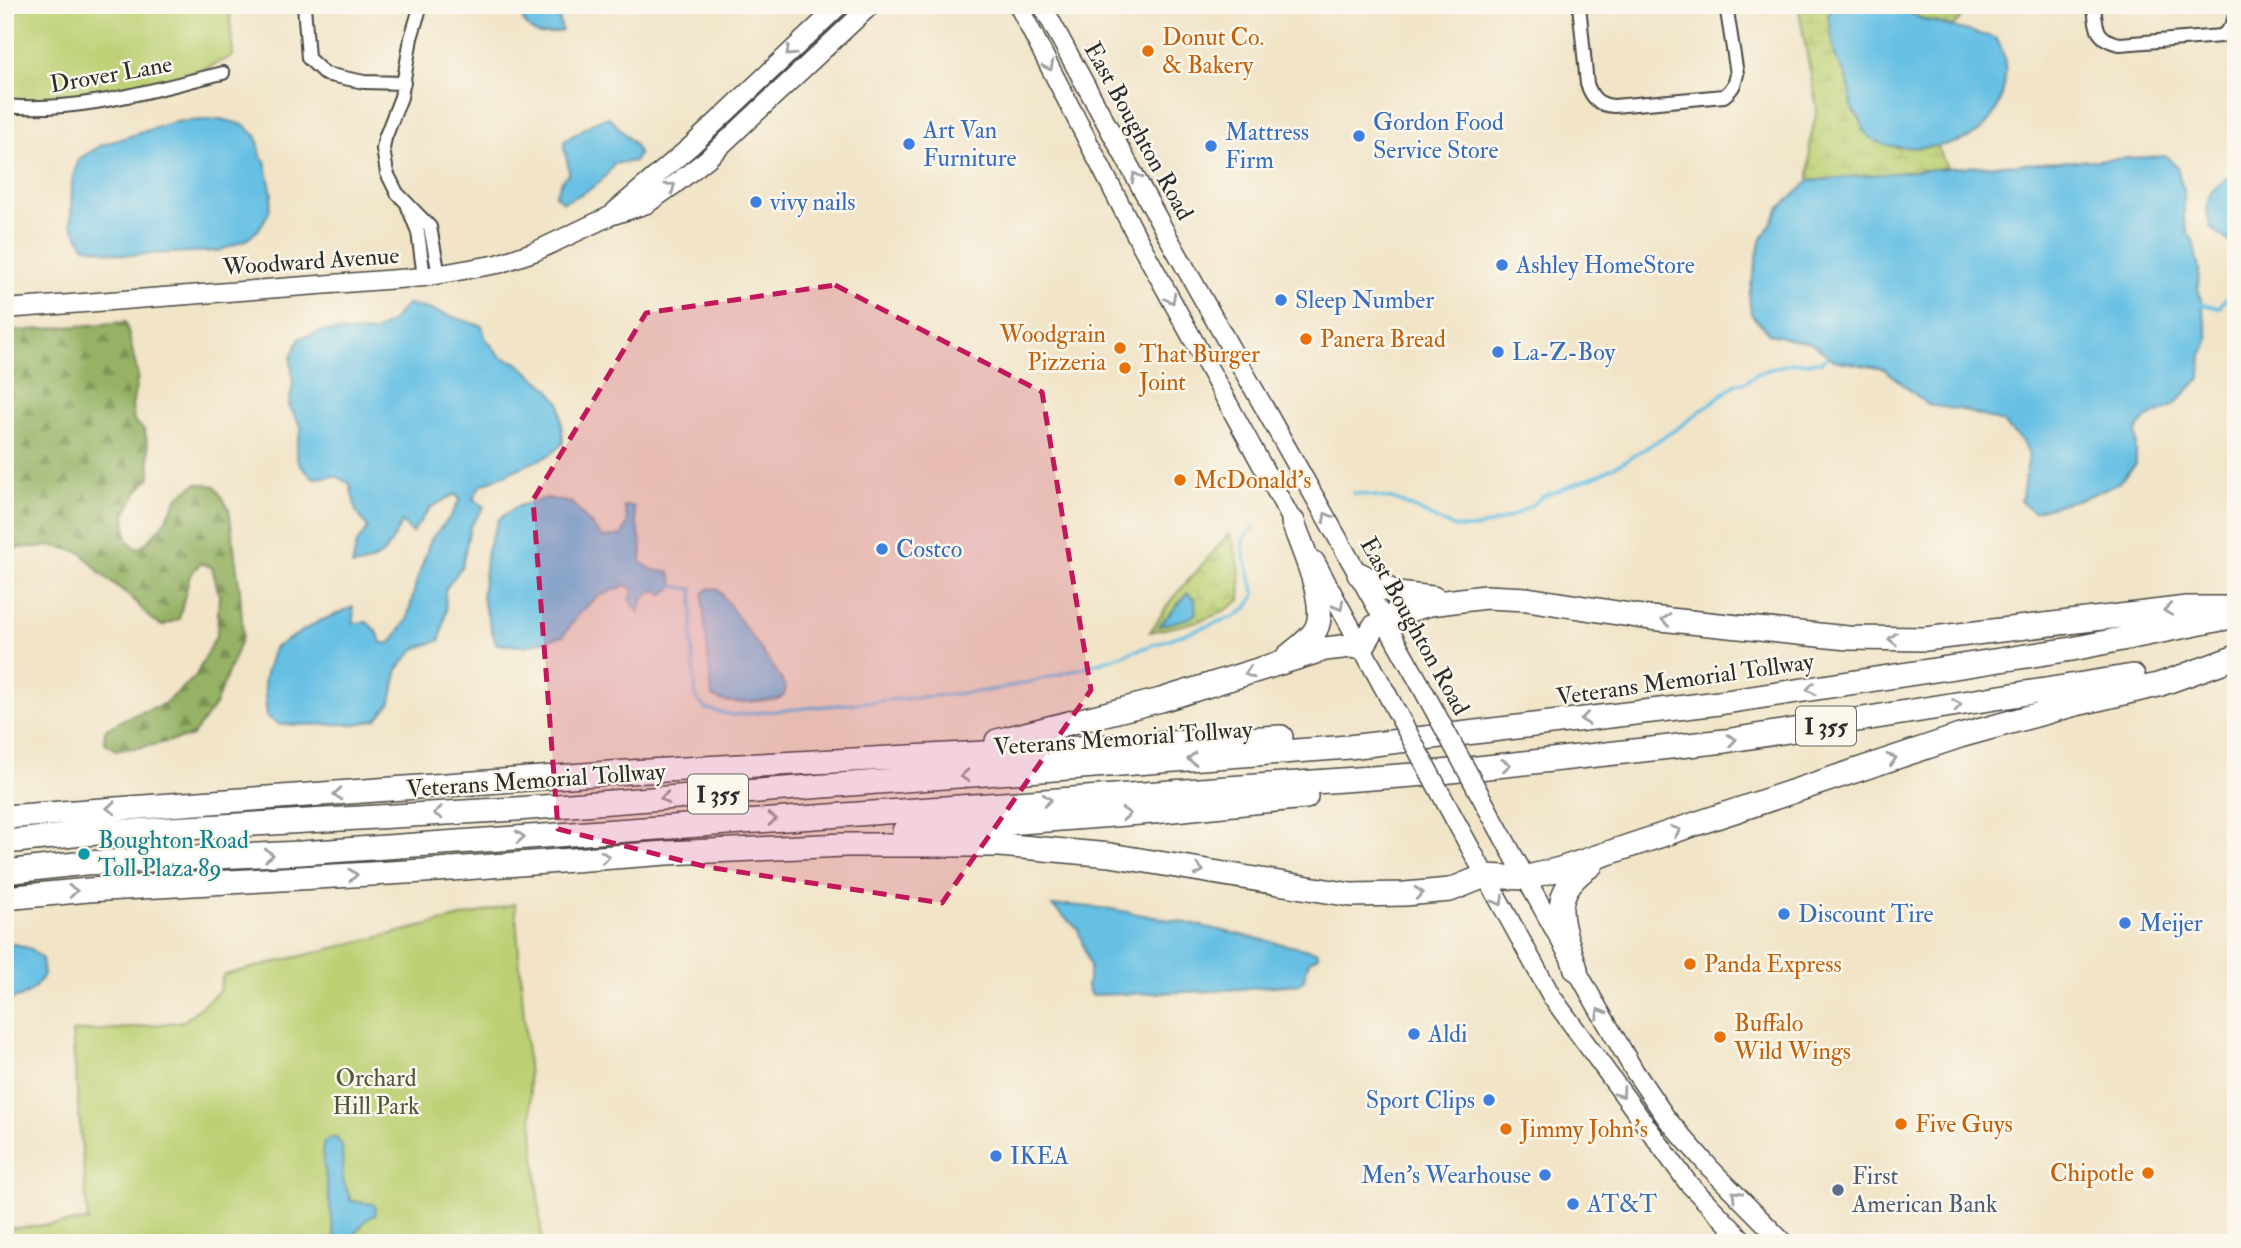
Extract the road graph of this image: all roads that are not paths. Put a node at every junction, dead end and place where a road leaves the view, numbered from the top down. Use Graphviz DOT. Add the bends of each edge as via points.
graph roads {
  1 [pos="304,5"];
  2 [pos="421,5"];
  3 [pos="840,5"];
  4 [pos="871,5"];
  5 [pos="1018,5"];
  6 [pos="1042,5"];
  7 [pos="1579,5"];
  8 [pos="1726,5"];
  9 [pos="2094,5"];
  10 [pos="2235,5"];
  11 [pos="223,73"];
  12 [pos="404,83"];
  13 [pos="5,106"];
  14 [pos="610,216"];
  15 [pos="431,276"];
  16 [pos="5,309"];
  17 [pos="1293,522"];
  18 [pos="1359,574"];
  19 [pos="1453,600"];
  20 [pos="2236,607"];
  21 [pos="2236,616"];
  22 [pos="1385,619"];
  23 [pos="1362,648"];
  24 [pos="2236,657"];
  25 [pos="1277,664"];
  26 [pos="1431,738"];
  27 [pos="846,760"];
  28 [pos="1414,775"];
  29 [pos="5,817"];
  30 [pos="5,842"];
  31 [pos="1611,852"];
  32 [pos="667,853"];
  33 [pos="5,872"];
  34 [pos="1485,876"];
  35 [pos="1524,878"];
  36 [pos="5,898"];
  37 [pos="1576,969"];
  38 [pos="1745,1243"];
  39 [pos="1784,1243"];
  1 -- 12 [label="street" via="308,58 325,74 364,82"];
  2 -- 12 [label="street"];
  3 -- 14 [label="main road, Woodward Avenue, one-way" via="685,152"];
  14 -- 4 [label="main road, Woodward Avenue, one-way" via="647,204 707,159"];
  5 -- 17 [label="main road, East Boughton Road, one-way" via="1138,239"];
  18 -- 6 [label="main road, East Boughton Road, one-way"];
  7 -- 8 [label="street" via="1590,94 1604,105 1614,106 1724,96 1731,91 1737,74"];
  9 -- 10 [label="street" via="2099,34 2120,44 2221,36 2235,22"];
  11 -- 13 [label="street, Drover Lane" via="90,104"];
  12 -- 15 [label="street" via="383,149 397,193 430,227"];
  14 -- 15 [label="main road, Woodward Avenue" via="498,264"];
  15 -- 16 [label="main road, Woodward Avenue"];
  17 -- 23 [label="main road, East Boughton Road, one-way"];
  17 -- 25 [label="highway" via="1318,593 1319,618 1311,636"];
  18 -- 19 [label="highway" via="1397,594"];
  18 -- 22 [label="main road, East Boughton Road"];
  20 -- 19 [label="highway, one-way" via="2186,608 1925,639 1776,632 1527,599"];
  19 -- 22 [label="highway"];
  21 -- 26 [label="highway, Veterans Memorial Tollway / I 355, one-way" via="2072,649 1719,703"];
  22 -- 23 [label="highway" via="1374,627"];
  22 -- 35 [label="main road, East Boughton Road, bridge"];
  23 -- 25 [label="highway" via="1335,646"];
  23 -- 34 [label="main road, East Boughton Road, bridge"];
  28 -- 24 [label="highway, I 355, one-way" via="1726,741"];
  31 -- 24 [label="highway, one-way" via="1960,736 2158,685"];
  25 -- 27 [label="highway, one-way" via="1161,700 1008,739"];
  26 -- 27 [label="highway" via="1378,732"];
  26 -- 30 [label="highway, Veterans Memorial Tollway / I 355, one-way" via="572,805"];
  27 -- 29 [label="highway, one-way"];
  32 -- 28 [label="highway, one-way" via="1301,798 1370,789"];
  33 -- 28 [label="highway, I 355, one-way"];
  31 -- 35 [label="highway"];
  31 -- 37 [label="highway" via="1576,874 1564,891 1560,915"];
  32 -- 34 [label="highway, one-way" via="845,845 1000,845 1110,855 1351,895 1450,890"];
  36 -- 32 [label="highway, one-way"];
  34 -- 35 [label="highway"];
  34 -- 38 [label="main road, East Boughton Road, one-way" via="1552,997 1688,1183"];
  35 -- 37 [label="main road, East Boughton Road"];
  39 -- 37 [label="main road, East Boughton Road, one-way" via="1667,1119"];
}
